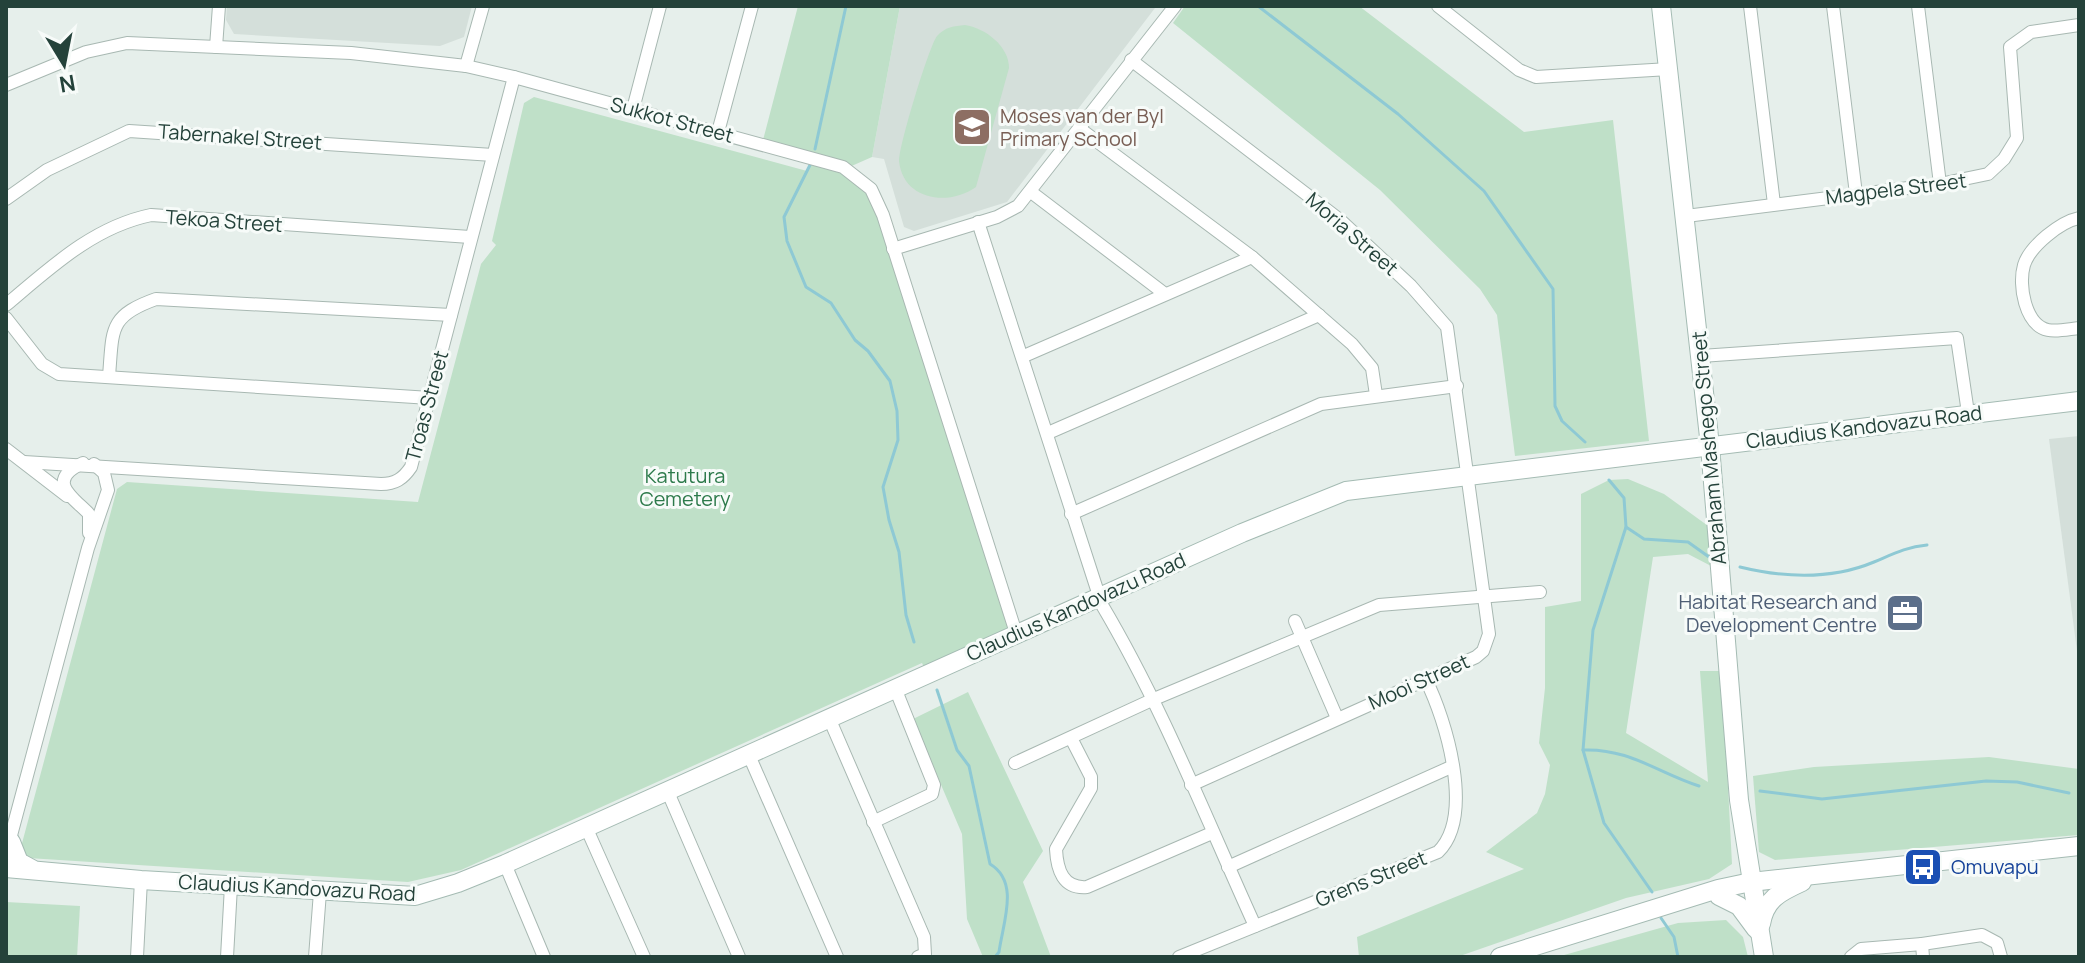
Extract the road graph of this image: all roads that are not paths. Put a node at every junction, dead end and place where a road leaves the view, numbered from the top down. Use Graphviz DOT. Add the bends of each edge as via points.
graph roads {
  1 [pos="219,6"];
  2 [pos="483,6"];
  3 [pos="660,6"];
  4 [pos="752,6"];
  5 [pos="1175,6"];
  6 [pos="1438,6"];
  7 [pos="1661,6"];
  8 [pos="1750,6"];
  9 [pos="1833,6"];
  10 [pos="1918,6"];
  11 [pos="2079,25"];
  12 [pos="216,47"];
  13 [pos="1131,60"];
  14 [pos="466,66"];
  15 [pos="1669,69"];
  16 [pos="514,77"];
  17 [pos="6,85"];
  18 [pos="633,109"];
  19 [pos="1079,128"];
  20 [pos="718,132"];
  21 [pos="493,155"];
  22 [pos="1940,184"];
  23 [pos="1031,192"];
  24 [pos="1856,194"];
  25 [pos="6,199"];
  26 [pos="1774,204"];
  27 [pos="1686,216"];
  28 [pos="2079,218"];
  29 [pos="978,222"];
  30 [pos="470,237"];
  31 [pos="893,249"];
  32 [pos="1252,257"];
  33 [pos="1165,294"];
  34 [pos="6,305"];
  35 [pos="451,315"];
  36 [pos="1319,315"];
  37 [pos="6,318"];
  38 [pos="2079,328"];
  39 [pos="1024,356"];
  40 [pos="1701,356"];
  41 [pos="109,376"];
  42 [pos="1457,386"];
  43 [pos="1376,395"];
  44 [pos="430,398"];
  45 [pos="2079,401"];
  46 [pos="1968,413"];
  47 [pos="1048,433"];
  48 [pos="1710,446"];
  49 [pos="6,449"];
  50 [pos="24,462"];
  51 [pos="88,464"];
  52 [pos="126,468"];
  53 [pos="1467,474"];
  54 [pos="107,490"];
  55 [pos="69,498"];
  56 [pos="82,507"];
  57 [pos="1071,514"];
  58 [pos="88,548"];
  59 [pos="1540,592"];
  60 [pos="1099,597"];
  61 [pos="1484,599"];
  62 [pos="1295,621"];
  63 [pos="1016,633"];
  64 [pos="1302,636"];
  65 [pos="1426,680"];
  66 [pos="895,688"];
  67 [pos="1154,699"];
  68 [pos="829,718"];
  69 [pos="1337,718"];
  70 [pos="1071,738"];
  71 [pos="748,753"];
  72 [pos="1015,763"];
  73 [pos="1451,767"];
  74 [pos="1191,785"];
  75 [pos="667,790"];
  76 [pos="873,822"];
  77 [pos="586,827"];
  78 [pos="1212,833"];
  79 [pos="2079,846"];
  80 [pos="8,847"];
  81 [pos="505,864"];
  82 [pos="1887,866"];
  83 [pos="1228,867"];
  84 [pos="6,868"];
  85 [pos="38,870"];
  86 [pos="105,877"];
  87 [pos="6,879"];
  88 [pos="141,880"];
  89 [pos="1802,882"];
  90 [pos="231,886"];
  91 [pos="1752,886"];
  92 [pos="320,892"];
  93 [pos="1719,896"];
  94 [pos="1685,899"];
  95 [pos="1255,926"];
  96 [pos="1760,935"];
  97 [pos="1923,950"];
  98 [pos="923,956"];
  99 [pos="137,957"];
  100 [pos="227,957"];
  101 [pos="315,957"];
  102 [pos="544,957"];
  103 [pos="644,957"];
  104 [pos="739,957"];
  105 [pos="837,957"];
  106 [pos="1179,957"];
  107 [pos="1500,957"];
  108 [pos="1764,957"];
  109 [pos="1851,957"];
  110 [pos="2001,957"];
  1 -- 12 [label="street"];
  2 -- 14 [label="street"];
  3 -- 18 [label="street"];
  4 -- 20 [label="street"];
  5 -- 13 [label="street"];
  6 -- 15 [label="street" via="1519,70 1536,77"];
  7 -- 15 [label="street, Abraham Mashego Street"];
  8 -- 26 [label="street"];
  9 -- 24 [label="street"];
  10 -- 22 [label="street"];
  11 -- 22 [label="street, Magpela Street" via="2031,32 2015,41 2008,55 2016,126 2012,148 1988,174"];
  12 -- 14 [label="street, Sukkot Street" via="351,53"];
  12 -- 17 [label="street, Sukkot Street" via="144,42 105,46"];
  13 -- 19 [label="street"];
  13 -- 42 [label="street, Moria Street" via="1340,220 1411,286 1447,327"];
  14 -- 16 [label="street, Sukkot Street"];
  15 -- 27 [label="street, Abraham Mashego Street"];
  16 -- 18 [label="street, Sukkot Street"];
  16 -- 21 [label="street, Troas Street"];
  18 -- 20 [label="street, Sukkot Street"];
  19 -- 23 [label="street"];
  19 -- 32 [label="street"];
  20 -- 31 [label="street, Sukkot Street" via="828,162 861,177 878,200"];
  21 -- 25 [label="street, Tabernakel Street" via="129,131 47,170"];
  21 -- 30 [label="street, Troas Street"];
  22 -- 24 [label="street, Magpela Street"];
  23 -- 29 [label="street" via="1009,211"];
  23 -- 33 [label="street"];
  24 -- 26 [label="street, Magpela Street"];
  26 -- 27 [label="street, Magpela Street"];
  27 -- 40 [label="street, Abraham Mashego Street"];
  28 -- 38 [label="street" via="2069,220 2034,249 2024,265 2022,283 2035,323 2046,330"];
  29 -- 31 [label="street"];
  29 -- 39 [label="street"];
  30 -- 34 [label="street, Tekoa Street" via="151,215 120,223 85,242"];
  30 -- 35 [label="street, Troas Street"];
  31 -- 63 [label="street, Sukkot Street"];
  32 -- 33 [label="street"];
  32 -- 36 [label="street"];
  33 -- 39 [label="street"];
  35 -- 41 [label="street" via="156,299 116,321"];
  35 -- 44 [label="street, Troas Street"];
  36 -- 43 [label="street" via="1372,368"];
  36 -- 47 [label="street"];
  37 -- 41 [label="street" via="54,372"];
  39 -- 47 [label="street"];
  40 -- 46 [label="street" via="1957,338"];
  40 -- 48 [label="street, Abraham Mashego Street"];
  41 -- 44 [label="street"];
  42 -- 43 [label="street"];
  42 -- 53 [label="street, Moria Street"];
  43 -- 57 [label="street" via="1321,404"];
  44 -- 52 [label="street, Troas Street" via="411,467 390,484"];
  45 -- 46 [label="street, Claudius Kandovazu Road"];
  46 -- 48 [label="street, Claudius Kandovazu Road"];
  47 -- 57 [label="street"];
  48 -- 53 [label="street, Claudius Kandovazu Road"];
  48 -- 91 [label="street, Abraham Mashego Street" via="1739,800"];
  49 -- 50 [label="street"];
  50 -- 51 [label="street, Troas Street"];
  50 -- 55 [label="street"];
  51 -- 52 [label="street, Troas Street"];
  51 -- 54 [label="street" via="104,473"];
  51 -- 55 [label="street" via="66,478"];
  52 -- 54 [label="street"];
  53 -- 60 [label="street, Claudius Kandovazu Road" via="1346,491"];
  53 -- 61 [label="street, Mooi Street"];
  54 -- 56 [label="street" via="96,505"];
  54 -- 58 [label="street"];
  55 -- 56 [label="street"];
  56 -- 58 [label="street" via="91,521"];
  57 -- 60 [label="street"];
  58 -- 80 [label="street"];
  59 -- 61 [label="street"];
  60 -- 63 [label="street, Claudius Kandovazu Road"];
  60 -- 67 [label="street"];
  61 -- 64 [label="street" via="1379,605"];
  61 -- 65 [label="street, Mooi Street" via="1489,634 1483,651"];
  62 -- 64 [label="street"];
  63 -- 66 [label="street, Claudius Kandovazu Road"];
  64 -- 67 [label="street"];
  64 -- 69 [label="street"];
  65 -- 69 [label="street, Mooi Street"];
  65 -- 73 [label="street, Grens Street" via="1445,720"];
  66 -- 68 [label="street, Claudius Kandovazu Road"];
  66 -- 76 [label="street" via="934,785 932,794"];
  67 -- 70 [label="street"];
  67 -- 74 [label="street"];
  68 -- 71 [label="street, Claudius Kandovazu Road"];
  68 -- 76 [label="street"];
  69 -- 74 [label="street, Mooi Street"];
  70 -- 72 [label="street"];
  70 -- 78 [label="street" via="1091,777 1091,788 1056,849 1070,886 1087,887"];
  71 -- 75 [label="street, Claudius Kandovazu Road"];
  71 -- 105 [label="street"];
  73 -- 83 [label="street"];
  73 -- 95 [label="street, Grens Street" via="1455,822 1438,852"];
  74 -- 78 [label="street"];
  75 -- 77 [label="street, Claudius Kandovazu Road"];
  75 -- 104 [label="street"];
  76 -- 98 [label="street" via="924,937"];
  77 -- 81 [label="street, Claudius Kandovazu Road"];
  77 -- 103 [label="street"];
  78 -- 83 [label="street"];
  79 -- 82 [label="street"];
  80 -- 85 [label="street" via="19,862"];
  81 -- 92 [label="street, Claudius Kandovazu Road" via="415,896"];
  81 -- 102 [label="street"];
  82 -- 89 [label="street"];
  82 -- 91 [label="street"];
  83 -- 95 [label="street"];
  84 -- 85 [label="street, Claudius Kandovazu Road"];
  85 -- 86 [label="street, Claudius Kandovazu Road"];
  86 -- 87 [label="street, Claudius Kandovazu Road"];
  86 -- 88 [label="street, Claudius Kandovazu Road"];
  88 -- 90 [label="street, Claudius Kandovazu Road"];
  88 -- 99 [label="street"];
  89 -- 91 [label="street"];
  89 -- 96 [label="street" via="1769,902"];
  90 -- 92 [label="street, Claudius Kandovazu Road"];
  90 -- 100 [label="street"];
  91 -- 93 [label="street"];
  91 -- 94 [label="street"];
  91 -- 96 [label="street, Abraham Mashego Street"];
  92 -- 101 [label="street"];
  93 -- 94 [label="street"];
  93 -- 96 [label="street" via="1745,912"];
  94 -- 107 [label="street"];
  95 -- 106 [label="street, Grens Street"];
  96 -- 108 [label="street, Abraham Mashego Street"];
  97 -- 109 [label="street" via="1861,949"];
  97 -- 110 [label="street" via="1982,935 1997,943"];
}
